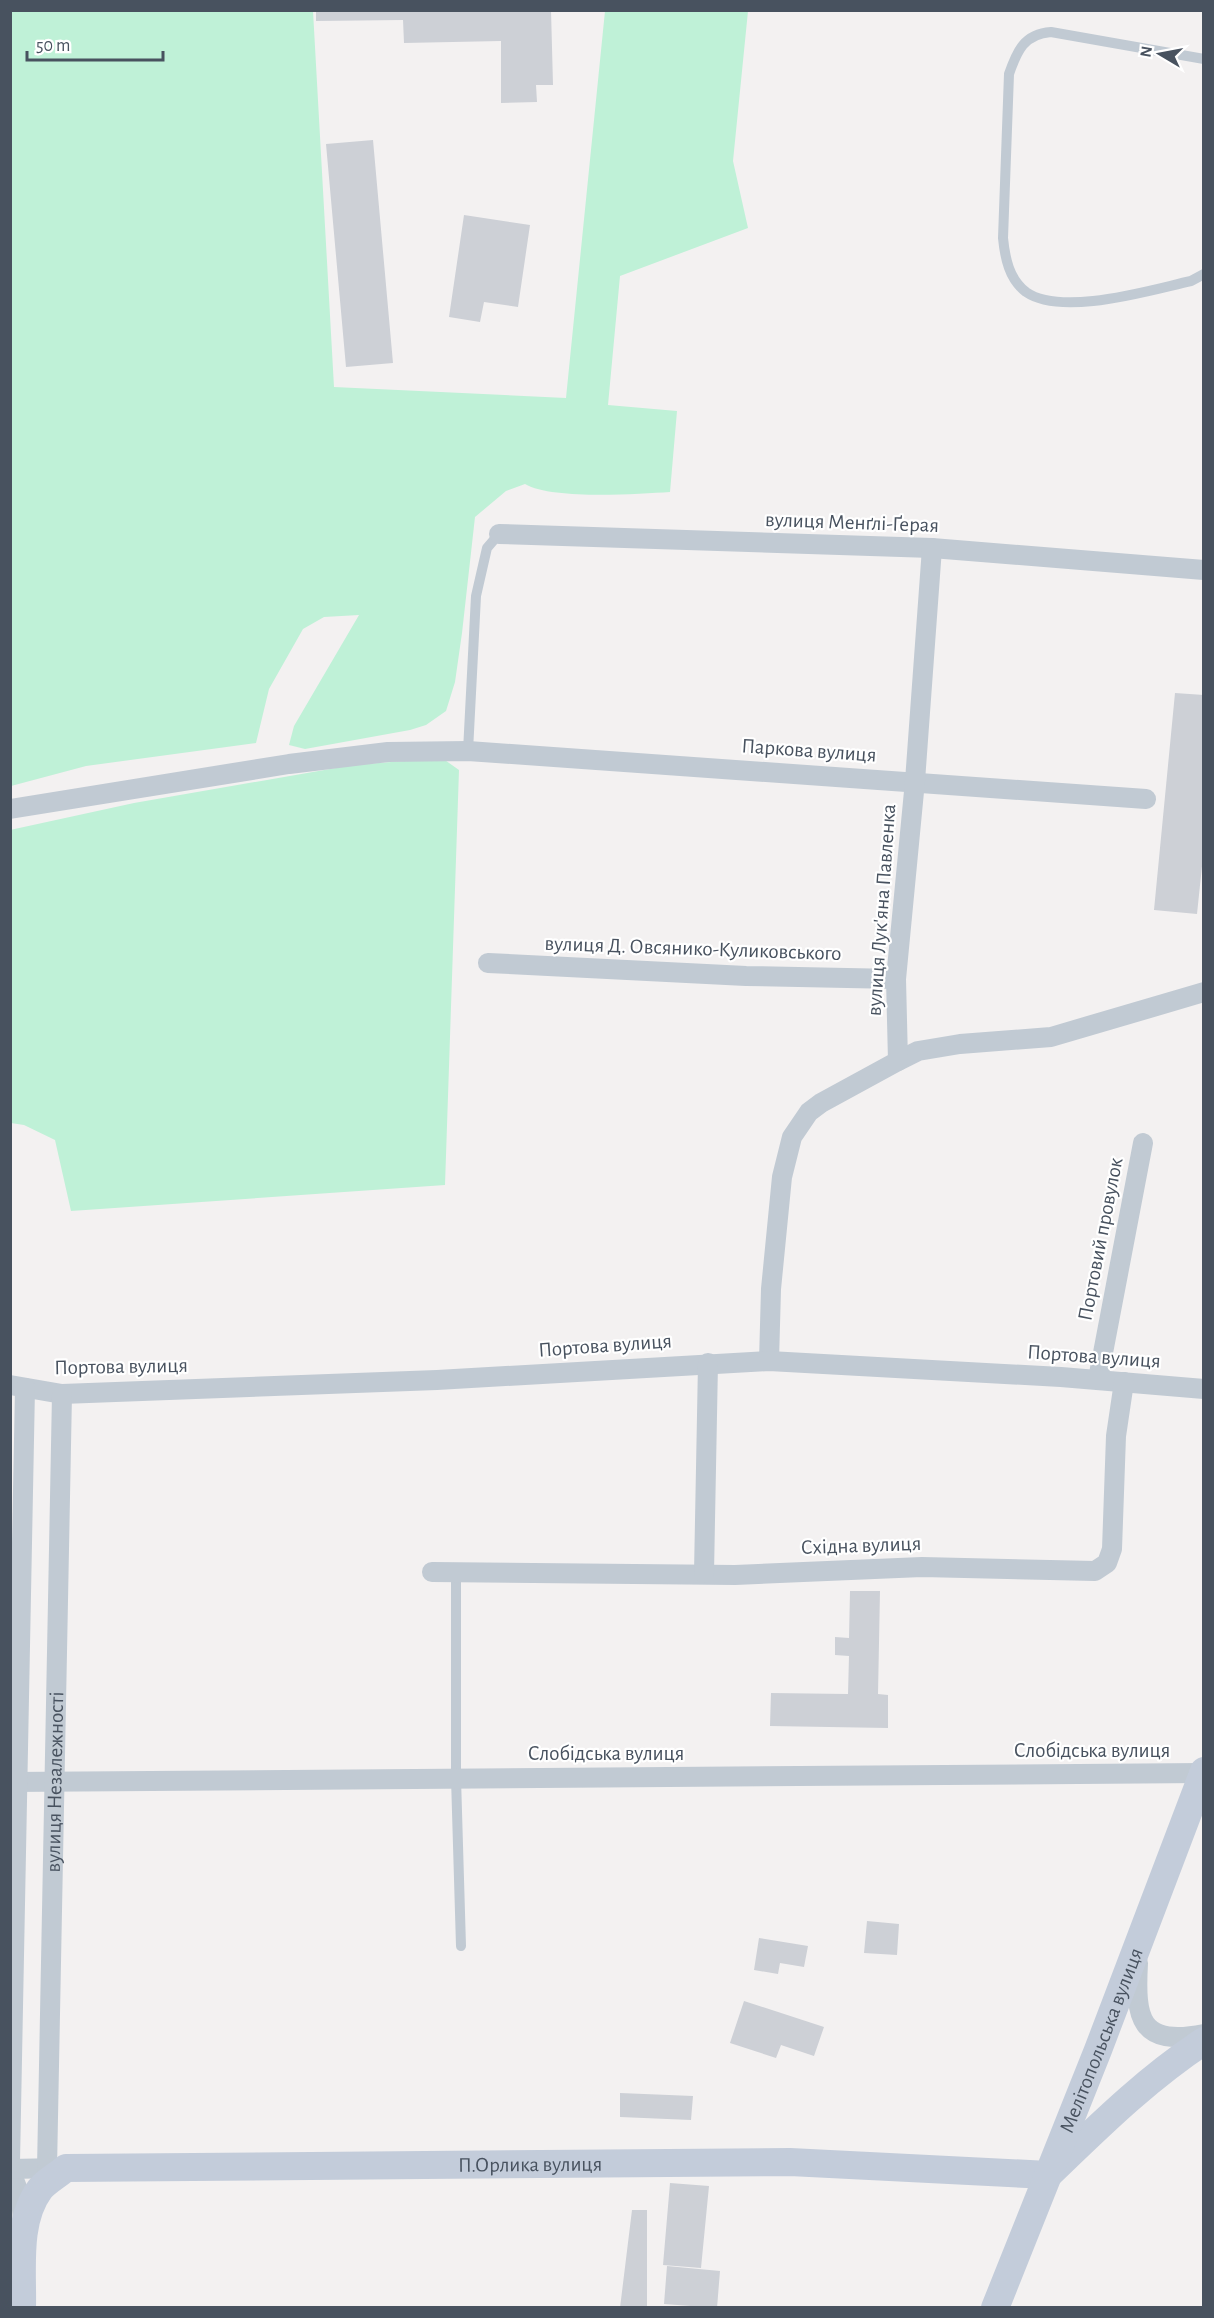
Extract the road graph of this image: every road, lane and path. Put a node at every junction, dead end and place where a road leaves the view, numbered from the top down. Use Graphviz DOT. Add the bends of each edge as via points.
graph roads {
  1 [pos="1203,59"];
  2 [pos="1203,274"];
  3 [pos="499,534"];
  4 [pos="932,548"];
  5 [pos="1203,570"];
  6 [pos="468,751"];
  7 [pos="915,781"];
  8 [pos="1146,799"];
  9 [pos="10,809"];
  10 [pos="488,963"];
  11 [pos="896,979"];
  12 [pos="1203,992"];
  13 [pos="898,1061"];
  14 [pos="1143,1143"];
  15 [pos="769,1361"];
  16 [pos="708,1363"];
  17 [pos="1098,1379"];
  18 [pos="1124,1382"];
  19 [pos="18,1387"];
  20 [pos="1203,1389"];
  21 [pos="62,1394"];
  22 [pos="432,1572"];
  23 [pos="456,1572"];
  24 [pos="704,1573"];
  25 [pos="1203,1772"];
  26 [pos="456,1778"];
  27 [pos="55,1781"];
  28 [pos="14,1782"];
  29 [pos="1138,1943"];
  30 [pos="460,1946"];
  31 [pos="1203,2034"];
  32 [pos="1203,2041"];
  33 [pos="10,2162"];
  34 [pos="10,2169"];
  35 [pos="57,2169"];
  36 [pos="1048,2175"];
  37 [pos="24,2229"];
  38 [pos="22,2307"];
  39 [pos="995,2307"];
  1 -- 2 [label="lane" via="1051,32 1028,39 1018,49 1009,74 1003,238 1005,260 1013,278 1035,297 1060,302 1102,299 1191,281"];
  3 -- 4 [label="street, вулиця Менґлі-Ґерая"];
  3 -- 6 [label="lane" via="487,548 476,596"];
  4 -- 5 [label="street, вулиця Менґлі-Ґерая"];
  4 -- 7 [label="street, вулиця Лук'яна Павленка"];
  6 -- 7 [label="street, Паркова вулиця"];
  6 -- 9 [label="street, Паркова вулиця" via="388,752 289,764"];
  7 -- 8 [label="street, Паркова вулиця"];
  7 -- 11 [label="street, вулиця Лук'яна Павленка"];
  10 -- 11 [label="street, вулиця Д. Овсянико-Куликовського"];
  11 -- 13 [label="street, вулиця Лук'яна Павленка"];
  12 -- 13 [label="street" via="1051,1036 960,1044 918,1051"];
  13 -- 15 [label="street" via="821,1103 809,1112 792,1137 781,1189 771,1289"];
  14 -- 17 [label="street, Портовий провулок"];
  15 -- 16 [label="street, Портова вулиця"];
  15 -- 17 [label="street, Портова вулиця"];
  16 -- 21 [label="street, Портова вулиця" via="437,1380"];
  16 -- 24 [label="street"];
  17 -- 18 [label="street, Портова вулиця"];
  18 -- 20 [label="street, Портова вулиця"];
  18 -- 24 [label="street, Східна вулиця" via="1116,1436 1112,1549 1102,1568 1088,1572 922,1567"];
  19 -- 21 [label="street, Портова вулиця"];
  19 -- 28 [label="street, вулиця Незалежності"];
  21 -- 27 [label="street, вулиця Незалежності"];
  22 -- 23 [label="street, Східна вулиця"];
  23 -- 24 [label="street, Східна вулиця"];
  23 -- 26 [label="lane"];
  25 -- 26 [label="street, Слобідська вулиця"];
  25 -- 29 [label="street, Мелітопольська вулиця"];
  26 -- 27 [label="street, Слобідська вулиця"];
  26 -- 30 [label="lane"];
  27 -- 28 [label="street, Слобідська вулиця"];
  27 -- 35 [label="street, вулиця Незалежності"];
  28 -- 33 [label="street, вулиця Незалежності"];
  29 -- 31 [label="street" via="1137,2003 1144,2023 1172,2039"];
  29 -- 36 [label="street, Мелітопольська вулиця"];
  32 -- 36 [label="street" via="1128,2098"];
  34 -- 35 [label="street, П.Орлика вулиця"];
  34 -- 37 [label="street" via="21,2198"];
  35 -- 36 [label="street, П.Орлика вулиця" via="789,2162"];
  35 -- 37 [label="street" via="41,2188"];
  36 -- 39 [label="street, Мелітопольська вулиця"];
  37 -- 38 [label="street"];
}
